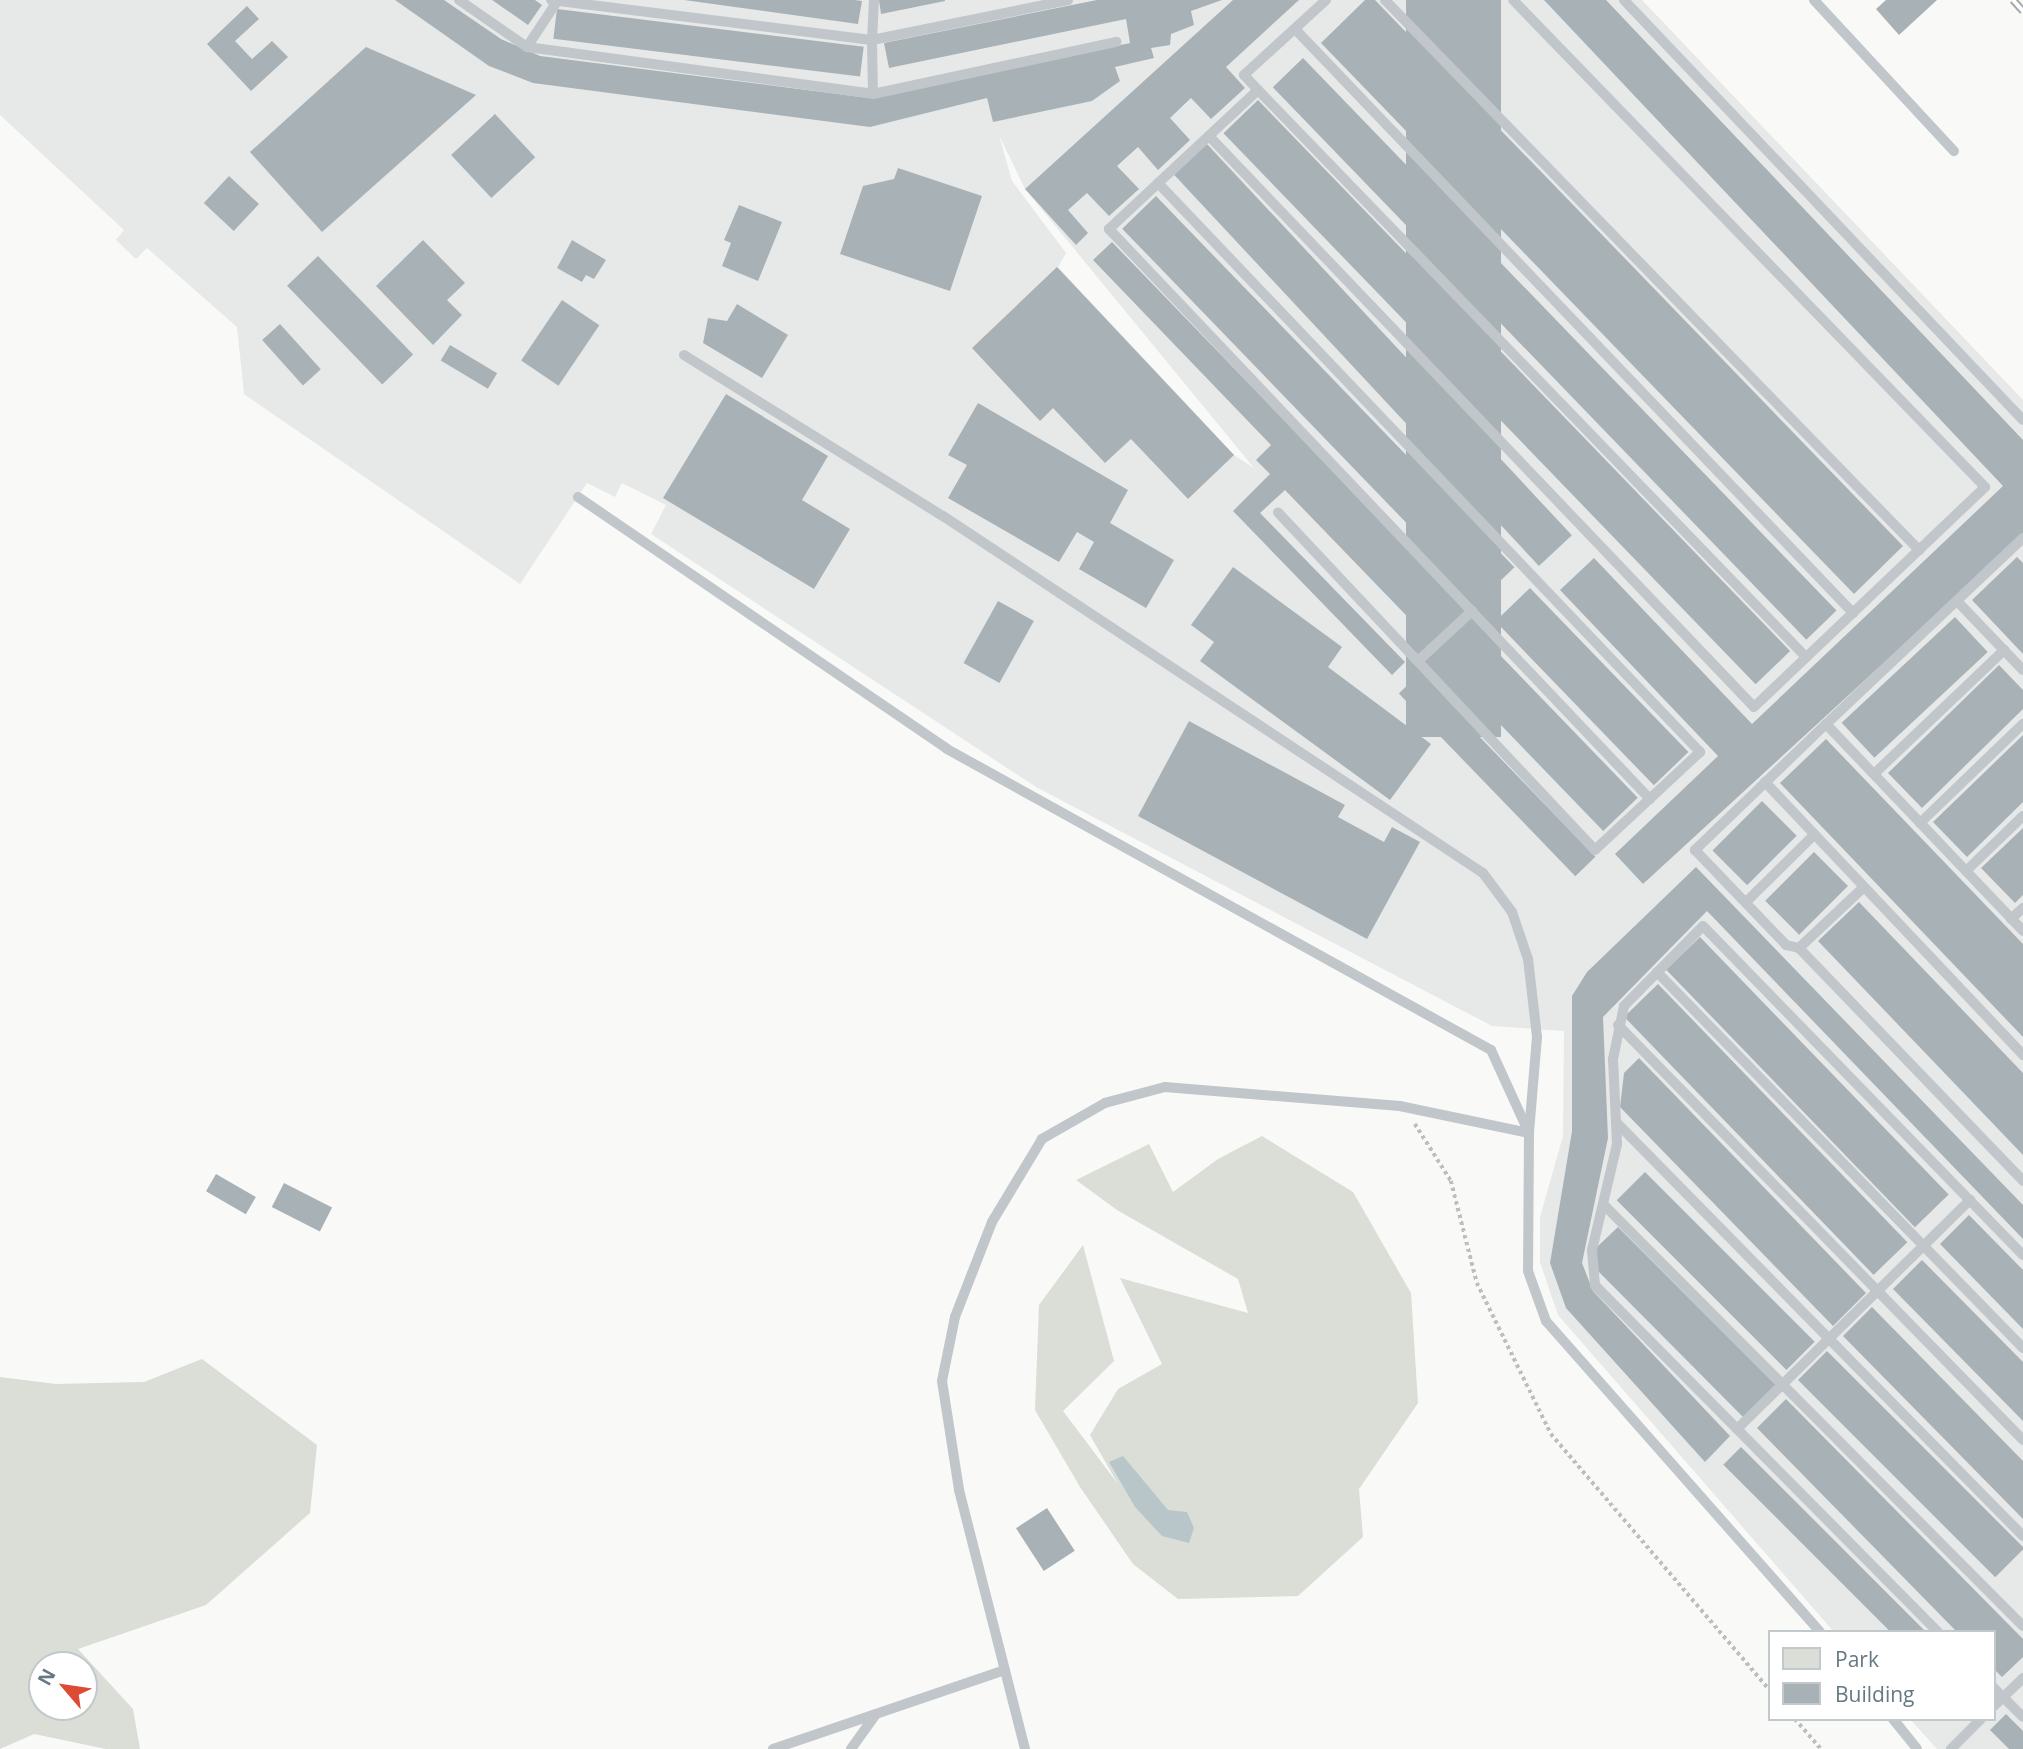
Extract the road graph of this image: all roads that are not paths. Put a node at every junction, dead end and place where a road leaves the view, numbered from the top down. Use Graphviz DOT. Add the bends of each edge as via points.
graph roads {
  1 [pos="458,0"];
  2 [pos="874,0"];
  3 [pos="1068,0"];
  4 [pos="1326,0"];
  5 [pos="1385,0"];
  6 [pos="1513,0"];
  7 [pos="1624,0"];
  8 [pos="1814,0"];
  9 [pos="555,1"];
  10 [pos="1295,29"];
  11 [pos="872,40"];
  12 [pos="1116,42"];
  13 [pos="527,47"];
  14 [pos="1258,90"];
  15 [pos="873,94"];
  16 [pos="1209,136"];
  17 [pos="1954,151"];
  18 [pos="1158,183"];
  19 [pos="684,355"];
  20 [pos="2023,420"];
  21 [pos="578,497"];
  22 [pos="1278,513"];
  23 [pos="2023,538"];
  24 [pos="1919,550"];
  25 [pos="1957,601"];
  26 [pos="1472,611"];
  27 [pos="1853,613"];
  28 [pos="2004,650"];
  29 [pos="1806,657"];
  30 [pos="1418,661"];
  31 [pos="2023,670"];
  32 [pos="1826,724"];
  33 [pos="2023,724"];
  34 [pos="1874,774"];
  35 [pos="1765,782"];
  36 [pos="1650,799"];
  37 [pos="2023,816"];
  38 [pos="1920,823"];
  39 [pos="1814,835"];
  40 [pos="1966,871"];
  41 [pos="1863,888"];
  42 [pos="1746,902"];
  43 [pos="2023,908"];
  44 [pos="2011,919"];
  45 [pos="2023,931"];
  46 [pos="1799,948"];
  47 [pos="1657,972"];
  48 [pos="1618,1025"];
  49 [pos="2023,1055"];
  50 [pos="1618,1124"];
  51 [pos="1529,1133"];
  52 [pos="2023,1181"];
  53 [pos="1970,1200"];
  54 [pos="1603,1204"];
  55 [pos="1923,1246"];
  56 [pos="2023,1255"];
  57 [pos="1878,1291"];
  58 [pos="1829,1339"];
  59 [pos="2023,1348"];
  60 [pos="1783,1385"];
  61 [pos="1737,1429"];
  62 [pos="2023,1440"];
  63 [pos="2023,1536"];
  64 [pos="2023,1626"];
  65 [pos="1818,1630"];
  66 [pos="1936,1630"];
  67 [pos="1005,1671"];
  68 [pos="2023,1678"];
  69 [pos="1995,1689"];
  70 [pos="2003,1697"];
  71 [pos="1995,1705"];
  72 [pos="876,1714"];
  73 [pos="2023,1717"];
  74 [pos="1895,1721"];
  75 [pos="1979,1721"];
  76 [pos="773,1749"];
  77 [pos="851,1749"];
  78 [pos="1025,1749"];
  79 [pos="1917,1749"];
  80 [pos="1951,1749"];
  1 -- 13 [label="lane"];
  2 -- 11 [label="lane"];
  3 -- 11 [label="lane"];
  4 -- 10 [label="lane"];
  5 -- 24 [label="lane"];
  6 -- 24 [label="lane" via="1985,486"];
  7 -- 20 [label="lane"];
  8 -- 17 [label="lane"];
  9 -- 11 [label="lane"];
  9 -- 13 [label="lane"];
  10 -- 14 [label="lane" via="1244,75"];
  10 -- 27 [label="lane"];
  11 -- 15 [label="lane"];
  12 -- 15 [label="lane"];
  13 -- 15 [label="lane"];
  14 -- 16 [label="lane"];
  14 -- 29 [label="lane"];
  16 -- 18 [label="lane"];
  16 -- 29 [label="lane" via="1754,707"];
  18 -- 26 [label="lane" via="1109,229"];
  18 -- 36 [label="lane" via="1700,752"];
  19 -- 51 [label="lane" via="943,516 1483,873 1512,912 1528,959 1536,1037"];
  21 -- 51 [label="lane" via="947,749 1490,1050"];
  22 -- 30 [label="lane"];
  23 -- 25 [label="lane"];
  24 -- 27 [label="lane"];
  25 -- 28 [label="lane"];
  25 -- 32 [label="lane"];
  26 -- 30 [label="lane"];
  26 -- 36 [label="lane"];
  27 -- 29 [label="lane"];
  28 -- 31 [label="lane"];
  28 -- 34 [label="lane"];
  30 -- 36 [label="lane" via="1595,850"];
  32 -- 34 [label="lane"];
  32 -- 35 [label="lane"];
  33 -- 38 [label="lane"];
  34 -- 38 [label="lane"];
  35 -- 39 [label="lane"];
  35 -- 42 [label="lane" via="1695,850"];
  37 -- 40 [label="lane"];
  38 -- 40 [label="lane"];
  39 -- 41 [label="lane"];
  39 -- 42 [label="lane"];
  40 -- 44 [label="lane"];
  41 -- 46 [label="lane"];
  41 -- 49 [label="lane"];
  42 -- 46 [label="lane" via="1786,945"];
  43 -- 44 [label="lane"];
  44 -- 45 [label="lane"];
  46 -- 52 [label="lane"];
  47 -- 48 [label="lane" via="1624,1006"];
  47 -- 53 [label="lane" via="1703,926"];
  47 -- 55 [label="lane"];
  48 -- 50 [label="lane" via="1613,1059"];
  48 -- 57 [label="lane"];
  50 -- 54 [label="lane"];
  50 -- 58 [label="lane"];
  51 -- 65 [label="lane" via="1528,1270 1546,1321"];
  51 -- 67 [label="lane" via="1405,1107 1165,1087 1105,1103 1042,1139 992,1222 955,1317 942,1381 959,1490"];
  53 -- 55 [label="lane"];
  53 -- 56 [label="lane"];
  54 -- 60 [label="lane"];
  54 -- 61 [label="lane" via="1592,1250 1595,1285"];
  55 -- 57 [label="lane"];
  55 -- 59 [label="lane"];
  57 -- 58 [label="lane"];
  57 -- 62 [label="lane"];
  58 -- 60 [label="lane"];
  58 -- 63 [label="lane"];
  60 -- 61 [label="lane"];
  60 -- 64 [label="lane"];
  61 -- 66 [label="lane"];
  67 -- 72 [label="lane"];
  67 -- 78 [label="lane"];
  68 -- 70 [label="lane"];
  69 -- 70 [label="lane"];
  70 -- 71 [label="lane"];
  70 -- 73 [label="lane"];
  72 -- 76 [label="lane"];
  72 -- 77 [label="lane"];
  74 -- 79 [label="lane"];
  75 -- 80 [label="lane"];
}
